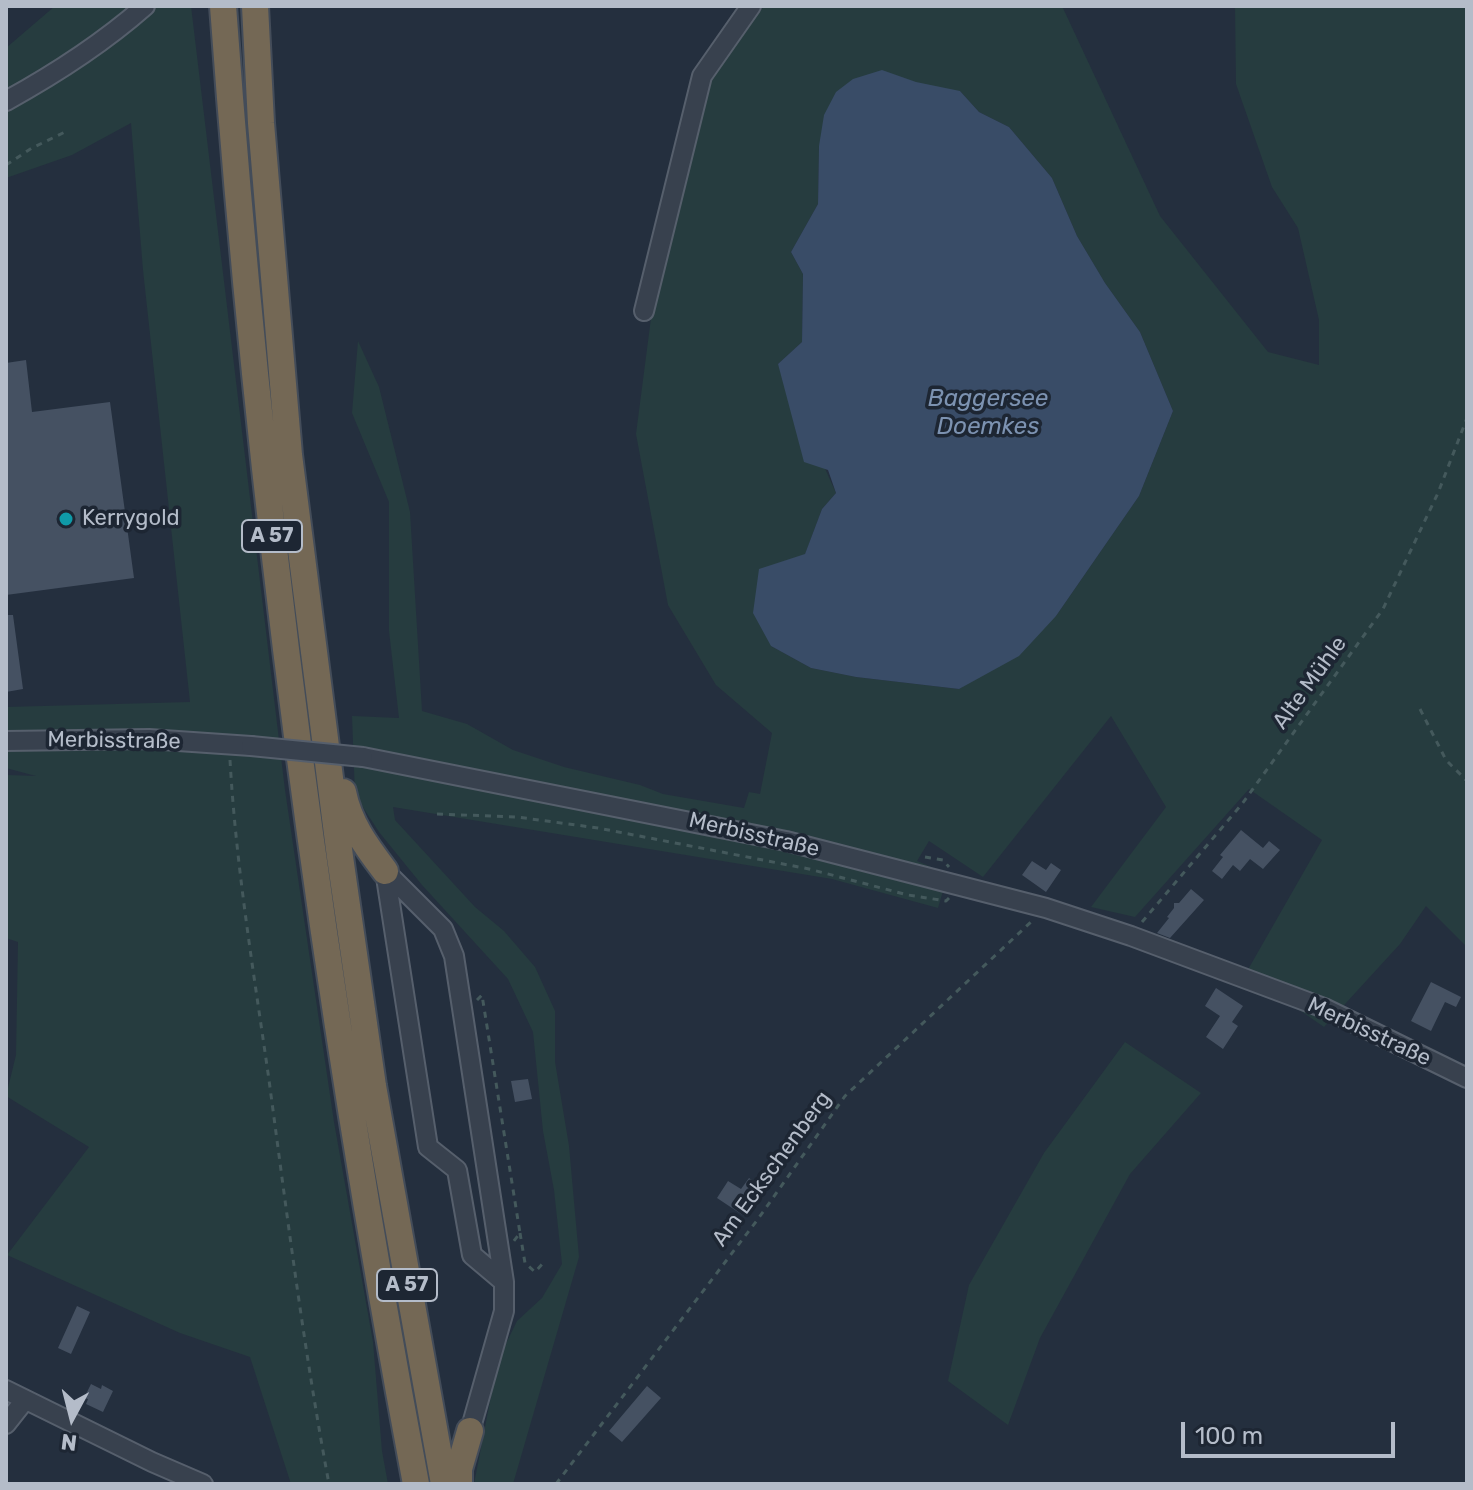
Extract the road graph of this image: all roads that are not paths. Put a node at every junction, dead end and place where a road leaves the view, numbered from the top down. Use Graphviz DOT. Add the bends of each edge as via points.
graph roads {
  1 [pos="145,6"];
  2 [pos="223,6"];
  3 [pos="255,6"];
  4 [pos="751,6"];
  5 [pos="6,101"];
  6 [pos="644,311"];
  7 [pos="317,667"];
  8 [pos="6,741"];
  9 [pos="385,871"];
  10 [pos="1467,1078"];
  11 [pos="504,1282"];
  12 [pos="6,1390"];
  13 [pos="25,1400"];
  14 [pos="6,1424"];
  15 [pos="470,1431"];
  16 [pos="203,1484"];
  17 [pos="416,1484"];
  18 [pos="444,1484"];
  19 [pos="459,1484"];
  1 -- 5 [label="street" via="100,42"];
  2 -- 17 [label="highway, A 57" via="254,369 307,822"];
  3 -- 7 [label="highway, A 57" via="288,440"];
  4 -- 6 [label="street" via="702,76"];
  7 -- 9 [label="highway" via="347,810"];
  7 -- 18 [label="highway, A 57" via="373,1086"];
  8 -- 10 [label="street, Merbisstraße, bridge" via="149,739 363,757 786,841 1046,908 1131,936 1324,1008"];
  9 -- 11 [label="street" via="443,929 454,956"];
  9 -- 11 [label="street" via="428,1147 457,1170 472,1255"];
  11 -- 15 [label="street" via="504,1311"];
  12 -- 13 [label="street"];
  13 -- 14 [label="street"];
  13 -- 16 [label="street"];
  15 -- 19 [label="highway"];
}
